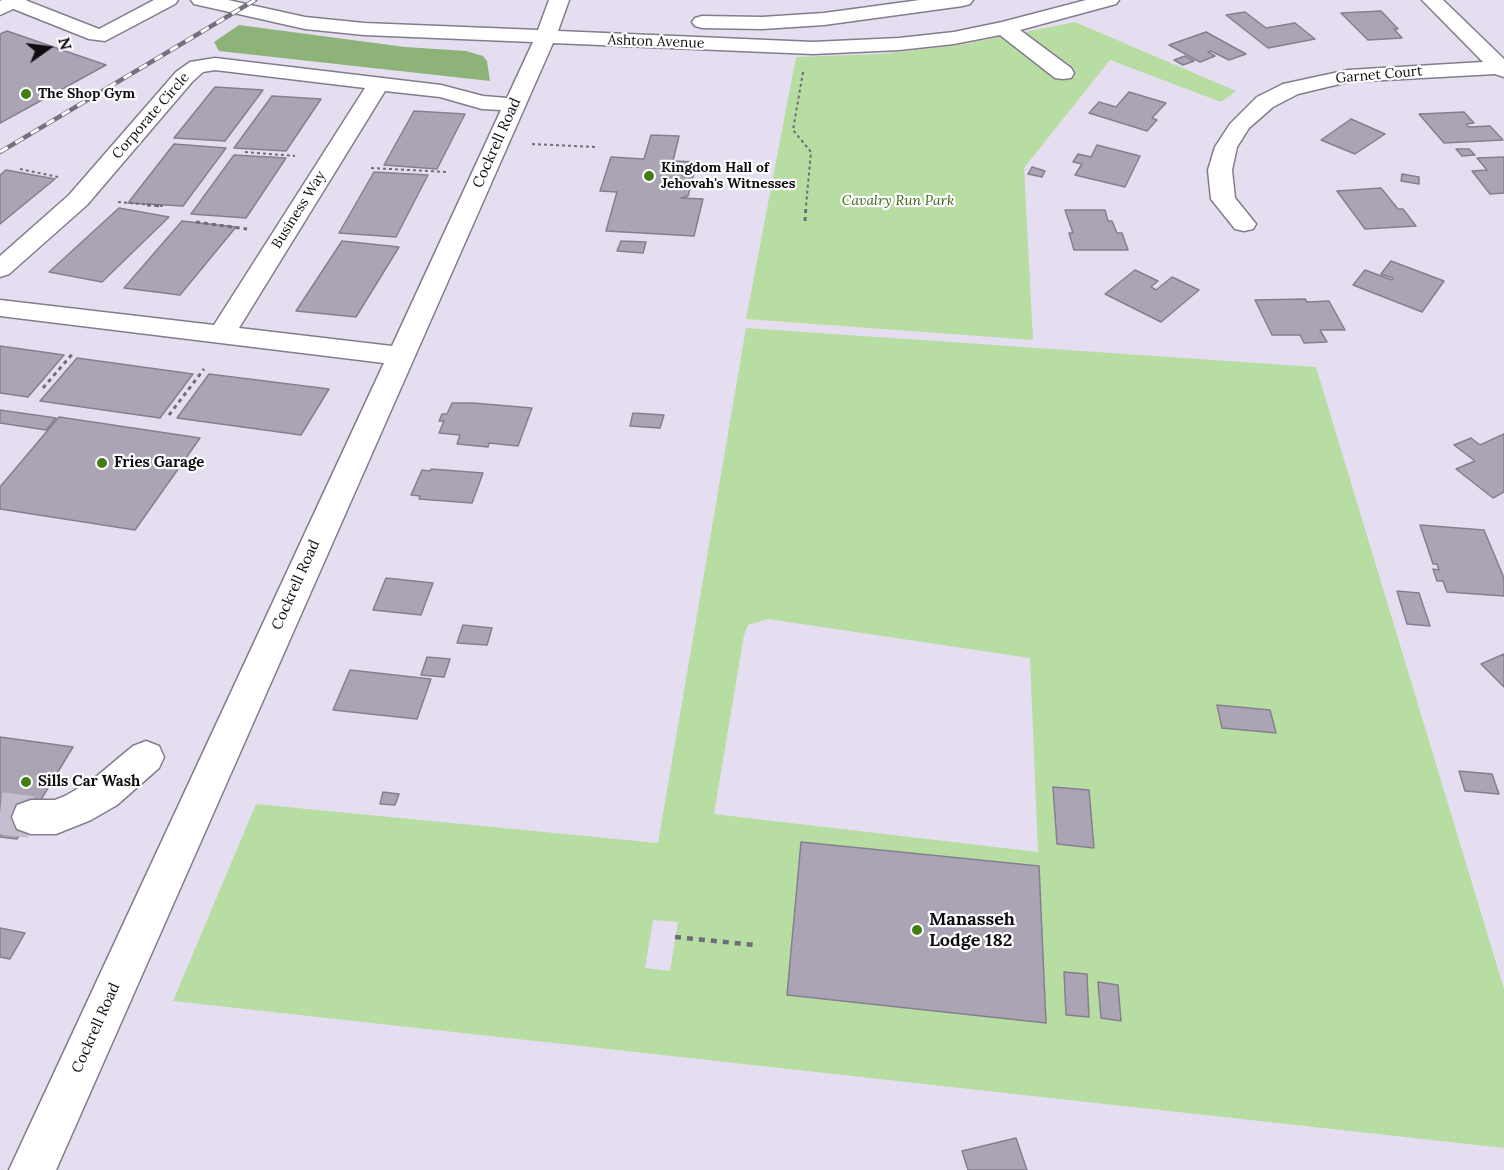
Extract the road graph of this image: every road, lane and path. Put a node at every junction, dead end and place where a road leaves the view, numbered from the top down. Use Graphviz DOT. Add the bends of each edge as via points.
graph roads {
  1 [pos="168,0"];
  2 [pos="201,0"];
  3 [pos="744,0"];
  4 [pos="963,0"];
  5 [pos="1109,0"];
  6 [pos="1432,0"];
  7 [pos="10,4"];
  8 [pos="396,11"];
  9 [pos="495,15"];
  10 [pos="553,18"];
  11 [pos="685,22"];
  12 [pos="742,23"];
  13 [pos="1004,28"];
  14 [pos="808,48"];
  15 [pos="1503,68"];
  16 [pos="1063,73"];
  17 [pos="378,84"];
  18 [pos="514,105"];
  19 [pos="793,126"];
  20 [pos="798,126"];
  21 [pos="532,144"];
  22 [pos="595,147"];
  23 [pos="245,152"];
  24 [pos="295,156"];
  25 [pos="371,168"];
  26 [pos="21,169"];
  27 [pos="447,172"];
  28 [pos="59,177"];
  29 [pos="118,202"];
  30 [pos="163,206"];
  31 [pos="805,221"];
  32 [pos="196,222"];
  33 [pos="1244,224"];
  34 [pos="247,229"];
  35 [pos="0,269"];
  36 [pos="0,308"];
  37 [pos="221,335"];
  38 [pos="74,352"];
  39 [pos="401,356"];
  40 [pos="204,369"];
  41 [pos="43,388"];
  42 [pos="169,415"];
  43 [pos="146,757"];
  44 [pos="30,817"];
  45 [pos="675,937"];
  46 [pos="755,945"];
  47 [pos="32,1170"];
  1 -- 7 [label="street" via="105,35"];
  2 -- 10 [label="street, Ashton Avenue" via="339,27 422,33"];
  3 -- 12 [label="street"];
  4 -- 12 [label="street, Ashton Avenue" via="872,14"];
  5 -- 13 [label="street, Ashton Avenue"];
  6 -- 15 [label="street"];
  8 -- 9 [label="street"];
  10 -- 14 [label="street, Ashton Avenue"];
  10 -- 18 [label="street, Cockrell Road"];
  11 -- 12 [label="street, Ashton Avenue"];
  13 -- 14 [label="street, Ashton Avenue" via="899,44"];
  13 -- 16 [label="street"];
  14 -- 19 [label="path"];
  15 -- 33 [label="street, Garnet Court" via="1348,76 1291,89 1264,102 1241,124 1226,147 1220,170 1223,199"];
  17 -- 18 [label="street"];
  17 -- 35 [label="street, Corporate Circle" via="215,64 197,66 78,200"];
  17 -- 37 [label="street, Business Way"];
  18 -- 39 [label="street, Cockrell Road"];
  19 -- 20 [label="path"];
  19 -- 31 [label="path" via="794,134 811,152"];
  21 -- 22 [label="path"];
  23 -- 24 [label="path"];
  25 -- 27 [label="path"];
  26 -- 28 [label="path"];
  29 -- 30 [label="path"];
  32 -- 34 [label="path"];
  36 -- 37 [label="street"];
  37 -- 39 [label="street"];
  38 -- 41 [label="path"];
  39 -- 47 [label="street, Cockrell Road"];
  40 -- 42 [label="path"];
  43 -- 44 [label="street" via="104,793 78,808 56,817"];
  45 -- 46 [label="path"];
}
